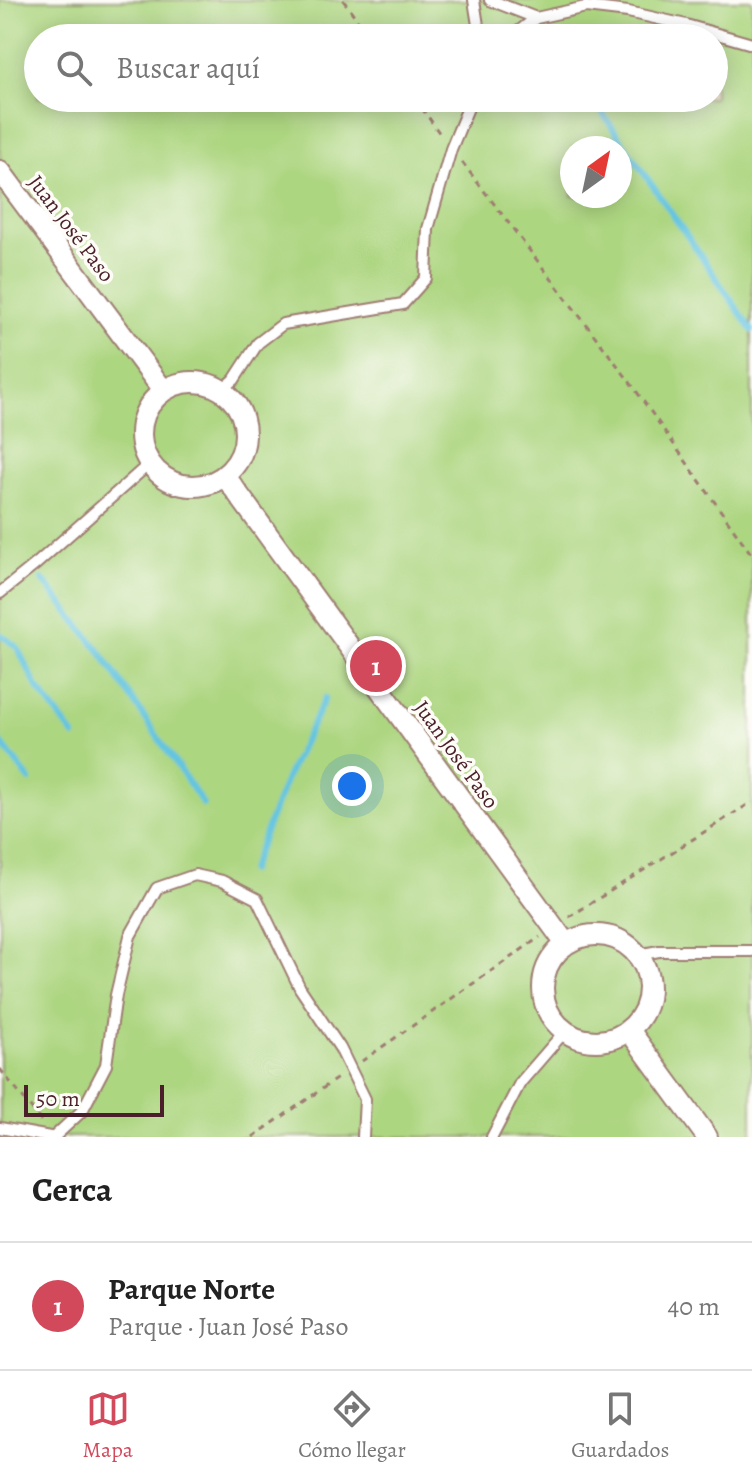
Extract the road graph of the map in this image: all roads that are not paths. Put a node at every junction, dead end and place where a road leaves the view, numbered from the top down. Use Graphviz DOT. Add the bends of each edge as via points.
graph roads {
  1 [pos="474,0"];
  2 [pos="490,0"];
  3 [pos="536,18"];
  4 [pos="478,24"];
  5 [pos="528,24"];
  6 [pos="682,24"];
  7 [pos="728,37"];
  8 [pos="752,44"];
  9 [pos="466,112"];
  10 [pos="0,171"];
  11 [pos="163,390"];
  12 [pos="222,390"];
  13 [pos="149,464"];
  14 [pos="225,476"];
  15 [pos="0,593"];
  16 [pos="566,944"];
  17 [pos="752,951"];
  18 [pos="637,955"];
  19 [pos="629,1030"];
  20 [pos="565,1031"];
  21 [pos="0,1128"];
  22 [pos="32,1136"];
  23 [pos="52,1137"];
  24 [pos="363,1137"];
  25 [pos="492,1137"];
  26 [pos="707,1137"];
  1 -- 4 [label="lane"];
  2 -- 3 [label="lane"];
  3 -- 5 [label="lane"];
  3 -- 6 [label="lane" via="586,7"];
  7 -- 8 [label="lane"];
  9 -- 12 [label="lane" via="428,229 426,278 403,304 283,324 258,343"];
  10 -- 11 [label="street, Juan José Paso"];
  11 -- 12 [label="street" via="192,381"];
  11 -- 13 [label="street" via="143,416 142,449"];
  12 -- 14 [label="street" via="234,401 246,432 237,464"];
  13 -- 14 [label="street" via="176,484 193,487"];
  13 -- 15 [label="lane"];
  14 -- 16 [label="street, Juan José Paso"];
  16 -- 18 [label="street" via="596,935 626,944"];
  16 -- 20 [label="street" via="545,970 542,987 552,1019"];
  17 -- 18 [label="lane"];
  18 -- 19 [label="street" via="649,986 640,1018"];
  19 -- 20 [label="street" via="597,1041"];
  19 -- 26 [label="street"];
  20 -- 25 [label="lane" via="520,1083"];
  21 -- 22 [label="lane"];
  22 -- 23 [label="lane"];
  23 -- 24 [label="lane" via="82,1111 106,1065 130,936 157,888 195,875 222,881 257,899 300,988 340,1048 365,1099"];
}
